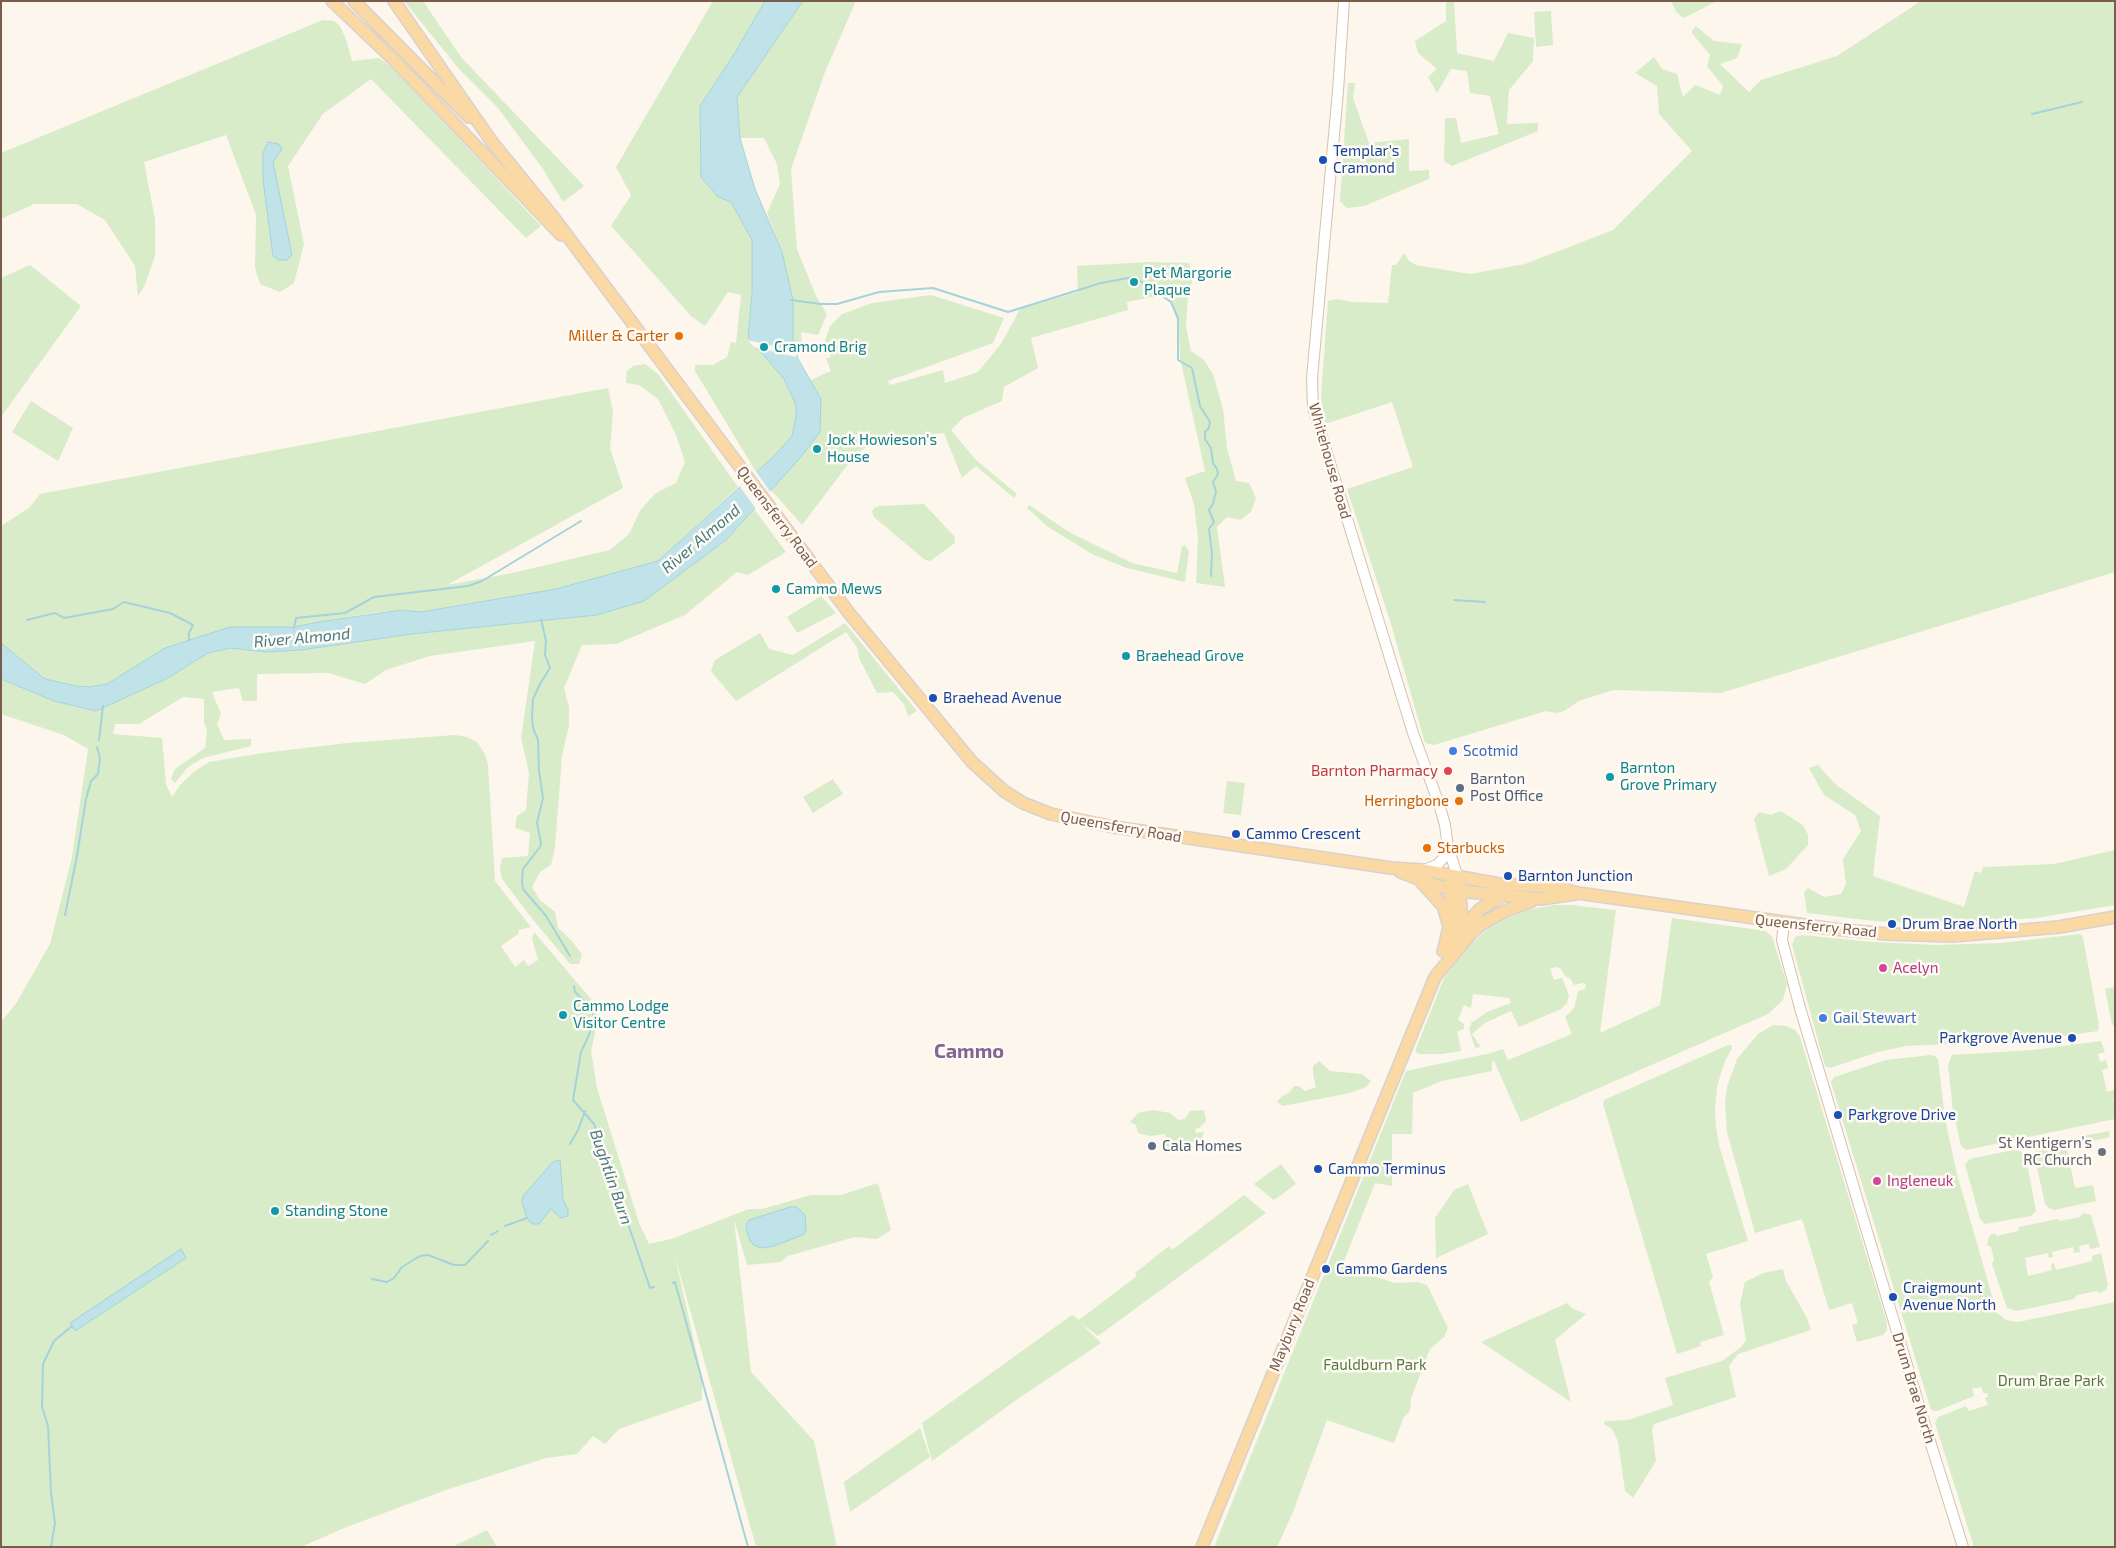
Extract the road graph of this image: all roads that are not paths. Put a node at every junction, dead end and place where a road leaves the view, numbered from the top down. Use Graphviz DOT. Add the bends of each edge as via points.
graph roads {
  1 [pos="332,1"];
  2 [pos="354,1"];
  3 [pos="394,1"];
  4 [pos="1344,1"];
  5 [pos="492,142"];
  6 [pos="577,250"];
  7 [pos="1447,850"];
  8 [pos="1420,875"];
  9 [pos="1454,877"];
  10 [pos="1527,885"];
  11 [pos="1456,890"];
  12 [pos="1578,894"];
  13 [pos="1501,896"];
  14 [pos="1541,899"];
  15 [pos="1452,914"];
  16 [pos="2115,917"];
  17 [pos="1764,921"];
  18 [pos="1484,922"];
  19 [pos="1784,924"];
  20 [pos="1464,928"];
  21 [pos="1448,932"];
  22 [pos="1782,940"];
  23 [pos="1461,944"];
  24 [pos="1443,951"];
  25 [pos="1435,977"];
  26 [pos="1202,1547"];
  27 [pos="1963,1547"];
  1 -- 6 [label="main road" via="393,59 546,222"];
  2 -- 5 [label="main road"];
  3 -- 5 [label="main road"];
  4 -- 7 [label="street, Whitehouse Road" via="1312,399 1317,425 1413,733 1446,825"];
  5 -- 6 [label="main road"];
  6 -- 8 [label="main road, Queensferry Road" via="849,614 985,776 1015,798 1050,814 1080,822"];
  7 -- 8 [label="street" via="1437,865"];
  7 -- 9 [label="street, Whitehouse Road"];
  8 -- 9 [label="main road, Queensferry Road"];
  8 -- 11 [label="main road, Queensferry Road"];
  8 -- 21 [label="main road" via="1446,911"];
  9 -- 10 [label="main road, Queensferry Road"];
  9 -- 11 [label="main road"];
  10 -- 12 [label="main road, Queensferry Road" via="1555,887"];
  10 -- 13 [label="main road"];
  11 -- 13 [label="main road, Queensferry Road"];
  11 -- 15 [label="main road"];
  11 -- 20 [label="main road"];
  12 -- 14 [label="main road, Queensferry Road"];
  12 -- 17 [label="main road, Queensferry Road"];
  13 -- 14 [label="main road, Queensferry Road"];
  13 -- 20 [label="main road" via="1480,910"];
  14 -- 18 [label="main road" via="1519,905"];
  15 -- 20 [label="main road"];
  15 -- 21 [label="main road"];
  16 -- 19 [label="main road, Queensferry Road" via="2059,927 1953,936 1888,934"];
  17 -- 19 [label="main road, Queensferry Road"];
  17 -- 22 [label="street, Drum Brae North" via="1776,928"];
  18 -- 20 [label="main road" via="1472,929"];
  18 -- 23 [label="main road, Maybury Road"];
  19 -- 22 [label="street, Drum Brae North"];
  20 -- 23 [label="main road"];
  20 -- 24 [label="main road"];
  21 -- 24 [label="main road"];
  22 -- 27 [label="street, Drum Brae North"];
  23 -- 25 [label="main road, Maybury Road"];
  24 -- 25 [label="main road"];
  25 -- 26 [label="main road, Maybury Road"];
}
